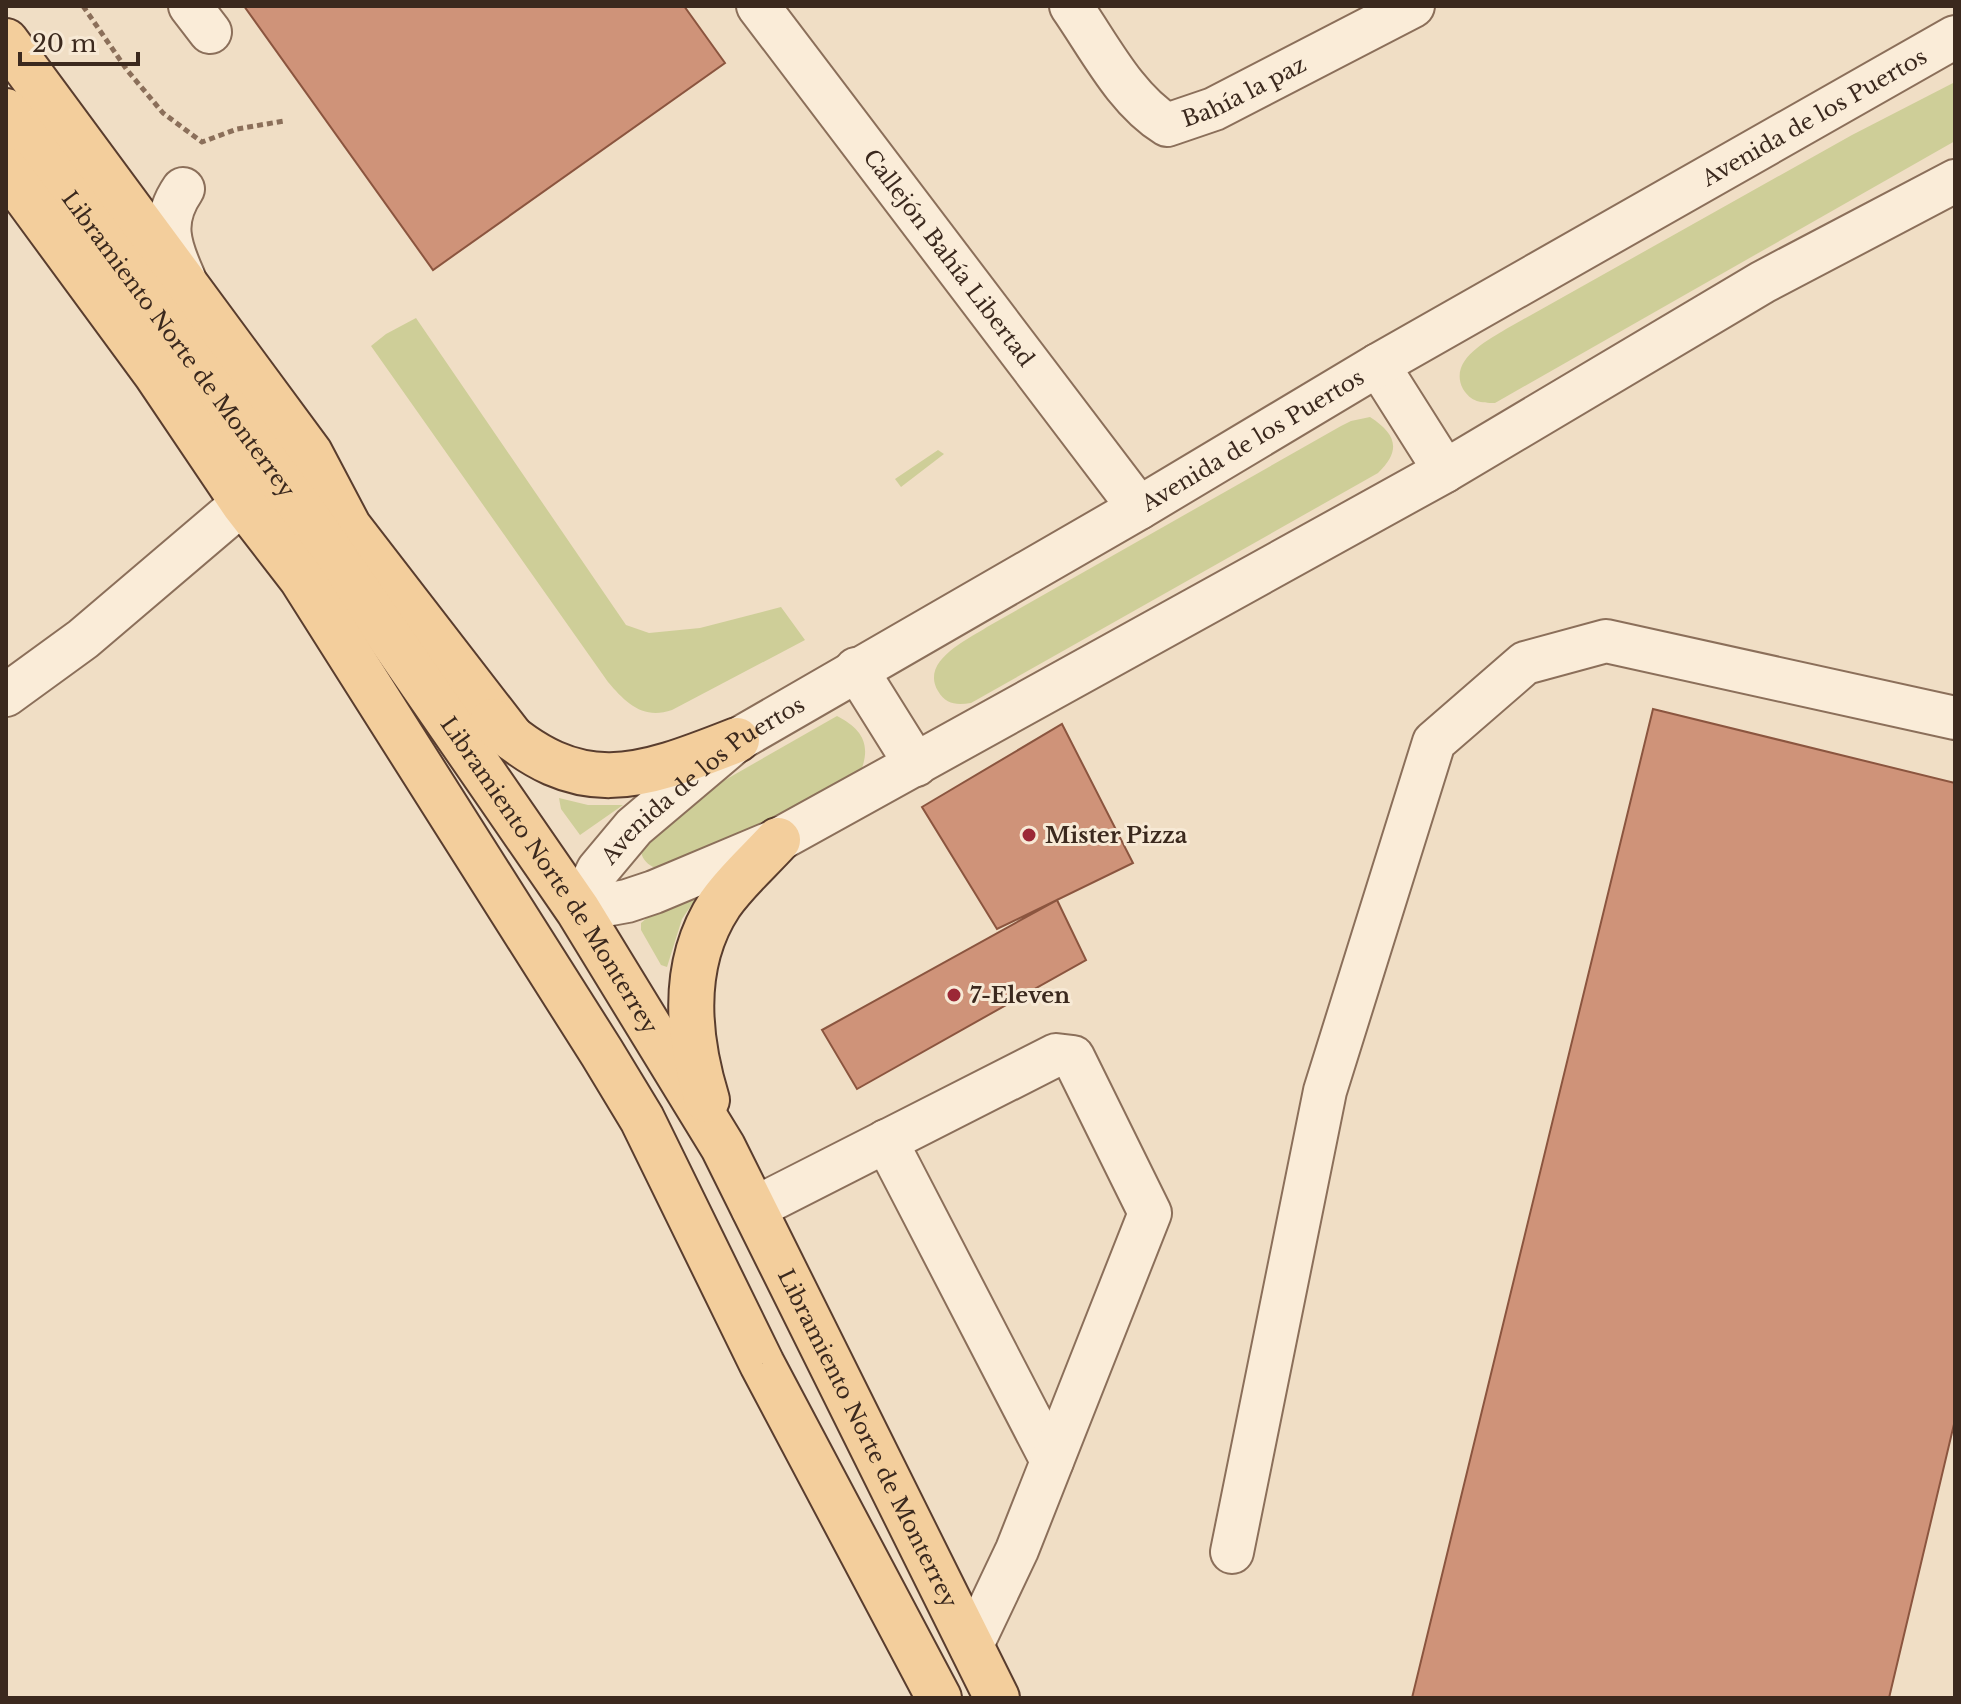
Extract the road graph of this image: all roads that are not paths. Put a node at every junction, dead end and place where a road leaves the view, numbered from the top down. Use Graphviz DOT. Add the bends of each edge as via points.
graph roads {
  1 [pos="758,6"];
  2 [pos="1071,6"];
  3 [pos="1391,11"];
  4 [pos="1955,37"];
  5 [pos="6,41"];
  6 [pos="6,111"];
  7 [pos="6,170"];
  8 [pos="1955,181"];
  9 [pos="1378,365"];
  10 [pos="251,372"];
  11 [pos="1445,471"];
  12 [pos="259,489"];
  13 [pos="1139,508"];
  14 [pos="309,520"];
  15 [pos="319,569"];
  16 [pos="856,669"];
  17 [pos="6,695"];
  18 [pos="1955,718"];
  19 [pos="512,738"];
  20 [pos="737,740"];
  21 [pos="916,765"];
  22 [pos="778,840"];
  23 [pos="578,910"];
  24 [pos="886,1141"];
  25 [pos="723,1147"];
  26 [pos="753,1209"];
  27 [pos="762,1364"];
  28 [pos="1052,1461"];
  29 [pos="1232,1552"];
  30 [pos="971,1647"];
  31 [pos="939,1698"];
  32 [pos="997,1698"];
  1 -- 13 [label="street, Callejón Bahía Libertad"];
  2 -- 3 [label="street, Bahía la paz" via="1128,88 1167,125 1214,109"];
  4 -- 9 [label="street, Avenida de los Puertos"];
  5 -- 10 [label="main road"];
  6 -- 12 [label="main road, Libramiento Norte de Monterrey"];
  7 -- 12 [label="main road, Libramiento Norte de Monterrey" via="156,374"];
  8 -- 11 [label="street, Avenida de los Puertos" via="1763,282"];
  9 -- 11 [label="street"];
  9 -- 13 [label="street, Avenida de los Puertos"];
  10 -- 14 [label="main road"];
  10 -- 19 [label="main road" via="310,453 349,527"];
  11 -- 21 [label="street, Avenida de los Puertos"];
  12 -- 14 [label="main road, Libramiento Norte de Monterrey"];
  12 -- 15 [label="main road, Libramiento Norte de Monterrey"];
  12 -- 17 [label="street" via="83,639"];
  13 -- 16 [label="street, Avenida de los Puertos"];
  14 -- 15 [label="main road, Libramiento Norte de Monterrey"];
  15 -- 19 [label="main road"];
  15 -- 23 [label="main road" via="362,652 532,882"];
  15 -- 27 [label="main road, Libramiento Norte de Monterrey" via="642,1119"];
  16 -- 20 [label="street, Avenida de los Puertos"];
  16 -- 21 [label="street"];
  18 -- 29 [label="street" via="1606,641 1525,663 1434,742 1325,1091"];
  19 -- 20 [label="main road" via="566,768 598,776 666,768"];
  20 -- 23 [label="street, Avenida de los Puertos" via="634,827 598,870"];
  21 -- 22 [label="street, Avenida de los Puertos"];
  22 -- 23 [label="street, Avenida de los Puertos" via="654,892"];
  22 -- 25 [label="main road" via="721,903 694,965 697,1062"];
  23 -- 25 [label="main road, Libramiento Norte de Monterrey"];
  23 -- 27 [label="main road" via="582,951 594,983 672,1123 733,1250"];
  24 -- 26 [label="street"];
  24 -- 28 [label="street"];
  24 -- 28 [label="street" via="1056,1055 1073,1057 1150,1213"];
  25 -- 26 [label="main road, Libramiento Norte de Monterrey"];
  26 -- 30 [label="main road, Libramiento Norte de Monterrey"];
  27 -- 31 [label="main road, Libramiento Norte de Monterrey"];
  28 -- 30 [label="street"];
  30 -- 32 [label="main road, Libramiento Norte de Monterrey"];
}
